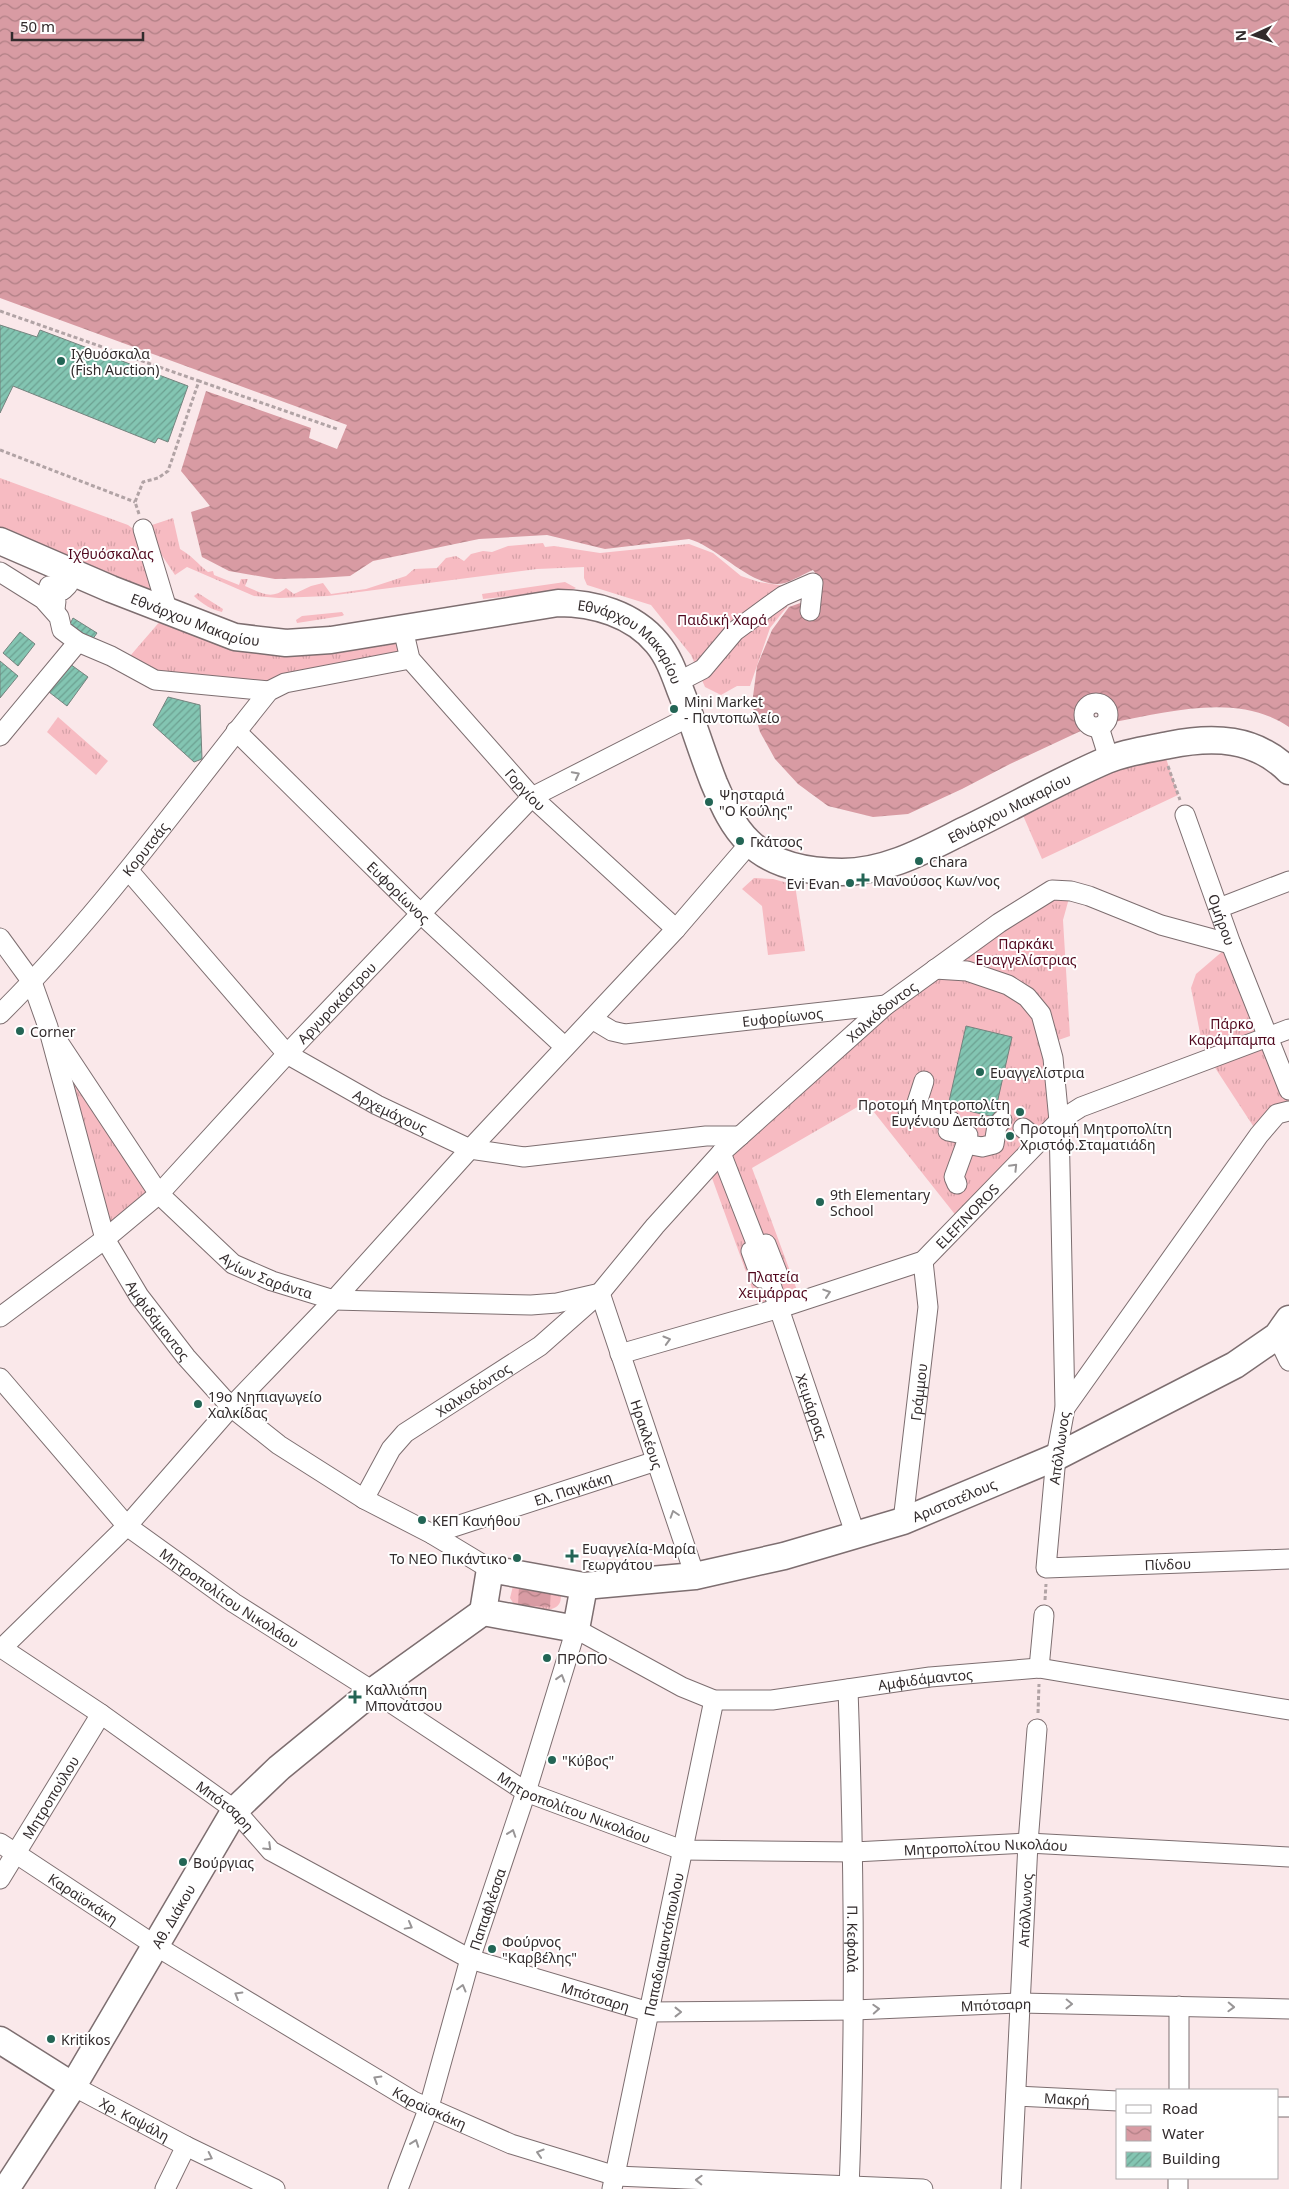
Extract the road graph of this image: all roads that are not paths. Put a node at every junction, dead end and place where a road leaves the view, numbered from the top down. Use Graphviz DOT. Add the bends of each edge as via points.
graph roads {
  1 [pos="143,529"];
  2 [pos="0,541"];
  3 [pos="65,570"];
  4 [pos="0,572"];
  5 [pos="810,611"];
  6 [pos="54,612"];
  7 [pos="168,612"];
  8 [pos="403,629"];
  9 [pos="78,642"];
  10 [pos="410,659"];
  11 [pos="678,682"];
  12 [pos="277,687"];
  13 [pos="691,716"];
  14 [pos="1099,727"];
  15 [pos="236,732"];
  16 [pos="0,736"];
  17 [pos="1109,759"];
  18 [pos="1289,771"];
  19 [pos="532,797"];
  20 [pos="1186,815"];
  21 [pos="750,843"];
  22 [pos="128,871"];
  23 [pos="1289,881"];
  24 [pos="1219,908"];
  25 [pos="422,914"];
  26 [pos="676,929"];
  27 [pos="0,938"];
  28 [pos="1231,944"];
  29 [pos="935,969"];
  30 [pos="32,982"];
  31 [pos="886,1005"];
  32 [pos="0,1014"];
  33 [pos="592,1019"];
  34 [pos="48,1027"];
  35 [pos="1289,1029"];
  36 [pos="1268,1036"];
  37 [pos="565,1047"];
  38 [pos="287,1054"];
  39 [pos="924,1081"];
  40 [pos="1289,1090"];
  41 [pos="1289,1111"];
  42 [pos="1002,1120"];
  43 [pos="1058,1121"];
  44 [pos="1023,1128"];
  45 [pos="740,1136"];
  46 [pos="1039,1141"];
  47 [pos="966,1144"];
  48 [pos="470,1150"];
  49 [pos="722,1153"];
  50 [pos="967,1193"];
  51 [pos="160,1194"];
  52 [pos="105,1239"];
  53 [pos="923,1262"];
  54 [pos="600,1293"];
  55 [pos="334,1300"];
  56 [pos="780,1308"];
  57 [pos="0,1317"];
  58 [pos="1283,1328"];
  59 [pos="620,1354"];
  60 [pos="1289,1361"];
  61 [pos="0,1378"];
  62 [pos="231,1408"];
  63 [pos="1065,1408"];
  64 [pos="1056,1456"];
  65 [pos="656,1461"];
  66 [pos="364,1499"];
  67 [pos="903,1521"];
  68 [pos="127,1526"];
  69 [pos="432,1534"];
  70 [pos="856,1536"];
  71 [pos="1289,1559"];
  72 [pos="1046,1568"];
  73 [pos="490,1569"];
  74 [pos="695,1576"];
  75 [pos="584,1586"];
  76 [pos="482,1612"];
  77 [pos="1044,1615"];
  78 [pos="576,1629"];
  79 [pos="1,1647"];
  80 [pos="1039,1668"];
  81 [pos="848,1689"];
  82 [pos="373,1691"];
  83 [pos="714,1700"];
  84 [pos="1289,1710"];
  85 [pos="101,1714"];
  86 [pos="1037,1730"];
  87 [pos="526,1792"];
  88 [pos="236,1810"];
  89 [pos="1028,1843"];
  90 [pos="0,1844"];
  91 [pos="682,1850"];
  92 [pos="854,1852"];
  93 [pos="16,1854"];
  94 [pos="1289,1857"];
  95 [pos="0,1879"];
  96 [pos="156,1946"];
  97 [pos="470,1959"];
  98 [pos="1020,2003"];
  99 [pos="1179,2006"];
  100 [pos="1289,2009"];
  101 [pos="854,2010"];
  102 [pos="649,2012"];
  103 [pos="0,2040"];
  104 [pos="73,2086"];
  105 [pos="1179,2089"];
  106 [pos="1016,2096"];
  107 [pos="1116,2101"];
  108 [pos="429,2107"];
  109 [pos="186,2146"];
  110 [pos="614,2183"];
  111 [pos="849,2188"];
  112 [pos="6,2189"];
  113 [pos="165,2189"];
  114 [pos="275,2189"];
  115 [pos="398,2189"];
  116 [pos="923,2189"];
  117 [pos="1011,2189"];
  1 -- 7 [label="street"];
  2 -- 3 [label="street, Εθνάρχου Μακαρίου"];
  3 -- 6 [label="street" via="61,580 68,585 64,590 49,586 48,590 56,601"];
  3 -- 7 [label="street, Εθνάρχου Μακαρίου"];
  4 -- 6 [label="street" via="43,599"];
  5 -- 11 [label="street" via="813,583 769,606 735,631 702,670"];
  6 -- 9 [label="street" via="59,617 62,630"];
  7 -- 8 [label="street, Εθνάρχου Μακαρίου" via="234,638 286,643"];
  8 -- 10 [label="street, Γοργίου"];
  8 -- 11 [label="street, Εθνάρχου Μακαρίου" via="540,605 576,603 594,606 624,618 656,643"];
  9 -- 12 [label="street" via="155,680"];
  9 -- 16 [label="street"];
  10 -- 12 [label="street"];
  10 -- 19 [label="street, Γοργίου"];
  11 -- 13 [label="street, Εθνάρχου Μακαρίου"];
  12 -- 15 [label="street, Κορυτσάς"];
  19 -- 13 [label="street, Αργυροκάστρου, one-way"];
  13 -- 21 [label="street, Εθνάρχου Μακαρίου" via="724,806"];
  14 -- 17 [label="street"];
  15 -- 22 [label="street, Κορυτσάς"];
  15 -- 25 [label="street, Ευφορίωνος"];
  17 -- 18 [label="street, Εθνάρχου Μακαρίου" via="1198,739 1221,739 1251,746"];
  17 -- 21 [label="street, Εθνάρχου Μακαρίου" via="928,849 880,867 846,872 812,871 781,862"];
  19 -- 25 [label="street, Αργυροκάστρου"];
  19 -- 26 [label="street, Γοργίου"];
  20 -- 24 [label="street, Ομήρου"];
  21 -- 26 [label="street"];
  22 -- 30 [label="street, Κορυτσάς"];
  22 -- 38 [label="street, Αρχεμάχους"];
  23 -- 24 [label="street"];
  24 -- 28 [label="street, Ομήρου"];
  25 -- 37 [label="street, Ευφορίωνος"];
  25 -- 38 [label="street, Αργυροκάστρου"];
  26 -- 33 [label="street"];
  27 -- 30 [label="street, Αμφιδάμαντος"];
  28 -- 29 [label="street, Χαλκόδοντος" via="1161,925 1089,896 1052,890"];
  28 -- 36 [label="street, Ομήρου"];
  29 -- 31 [label="street, Χαλκόδοντος"];
  29 -- 43 [label="street, Απόλλωνος" via="967,971 990,978 1036,1005 1053,1058"];
  30 -- 32 [label="street, Κορυτσάς"];
  30 -- 34 [label="street, Αμφιδάμαντος"];
  31 -- 33 [label="street, Ευφορίωνος" via="625,1034 612,1031"];
  31 -- 45 [label="street, Χαλκόδοντος"];
  33 -- 37 [label="street"];
  34 -- 51 [label="street, Αγίων Σαράντα"];
  34 -- 52 [label="street, Αμφιδάμαντος"];
  35 -- 36 [label="street, ELEFINOROS"];
  36 -- 40 [label="street, Ομήρου"];
  36 -- 43 [label="street, ELEFINOROS" via="1081,1107"];
  37 -- 48 [label="street"];
  38 -- 48 [label="street, Αρχεμάχους" via="377,1105"];
  38 -- 51 [label="street, Αργυροκάστρου"];
  39 -- 47 [label="street" via="911,1112 951,1121 948,1131 968,1135"];
  41 -- 63 [label="street" via="1277,1114 1259,1135"];
  42 -- 47 [label="street" via="997,1126 994,1144 982,1147"];
  43 -- 46 [label="street, ELEFINOROS"];
  43 -- 63 [label="street, Απόλλωνος"];
  44 -- 46 [label="street"];
  45 -- 48 [label="street, Αρχεμάχους" via="706,1136 524,1157"];
  45 -- 49 [label="street, Χαλκόδοντος"];
  50 -- 46 [label="street, ELEFINOROS, one-way"];
  47 -- 50 [label="street" via="954,1176"];
  48 -- 55 [label="street"];
  49 -- 54 [label="street, Χαλκόδοντος" via="655,1226"];
  49 -- 56 [label="street, Χειμάρρας" via="758,1248 751,1251 761,1278 768,1276"];
  50 -- 53 [label="street, ELEFINOROS"];
  51 -- 52 [label="street, Αργυροκάστρου"];
  51 -- 55 [label="street, Αγίων Σαράντα" via="233,1264 272,1281"];
  52 -- 57 [label="street, Αργυροκάστρου"];
  52 -- 62 [label="street, Αμφιδάμαντος" via="139,1296"];
  56 -- 53 [label="street, ELEFINOROS, one-way"];
  53 -- 67 [label="street, Γράμμου" via="928,1307"];
  54 -- 55 [label="street, Αγίων Σαράντα" via="531,1305"];
  54 -- 59 [label="street, Ηρακλέους"];
  54 -- 66 [label="street, Χαλκοδόντος" via="540,1346 405,1433 391,1449"];
  55 -- 62 [label="street"];
  59 -- 56 [label="street, ELEFINOROS, one-way"];
  56 -- 70 [label="street, Χειμάρρας"];
  58 -- 60 [label="street"];
  58 -- 64 [label="street, Αριστοτέλους" via="1235,1365"];
  59 -- 65 [label="street, Ηρακλέους"];
  61 -- 68 [label="street, Μητροπολίτου Νικολάου"];
  62 -- 66 [label="street, Αμφιδάμαντος" via="279,1445"];
  62 -- 68 [label="street"];
  63 -- 64 [label="street, Απόλλωνος"];
  64 -- 67 [label="street, Αριστοτέλους"];
  64 -- 72 [label="street, Απόλλωνος"];
  65 -- 69 [label="street, Ελ. Παγκάκη"];
  74 -- 65 [label="street, Ηρακλέους, one-way"];
  66 -- 69 [label="street, Αμφιδάμαντος"];
  67 -- 70 [label="street, Αριστοτέλους"];
  68 -- 79 [label="street"];
  68 -- 82 [label="street, Μητροπολίτου Νικολάου" via="234,1603"];
  69 -- 73 [label="street, Αμφιδάμαντος"];
  70 -- 74 [label="street, Αριστοτέλους"];
  71 -- 72 [label="street, Πίνδου"];
  73 -- 75 [label="street, Αριστοτέλους"];
  73 -- 76 [label="street"];
  74 -- 75 [label="street, Αριστοτέλους"];
  75 -- 78 [label="street"];
  76 -- 78 [label="street"];
  76 -- 82 [label="street, Αθ. Διάκου"];
  77 -- 80 [label="street"];
  78 -- 83 [label="street, Αμφιδάμαντος" via="682,1687"];
  87 -- 78 [label="street, Παπαφλέσσα, one-way"];
  79 -- 85 [label="street, Μπότσαρη"];
  80 -- 81 [label="street, Αμφιδάμαντος" via="930,1677"];
  80 -- 84 [label="street, Αμφιδάμαντος"];
  81 -- 83 [label="street, Αμφιδάμαντος" via="772,1700"];
  81 -- 92 [label="street, Π. Κεφαλά"];
  82 -- 87 [label="street, Μητροπολίτου Νικολάου"];
  82 -- 88 [label="street, Αθ. Διάκου" via="279,1768"];
  83 -- 91 [label="street, Παπαδιαμαντόπουλου"];
  85 -- 88 [label="street, Μπότσαρη"];
  85 -- 93 [label="street, Μητροπούλου"];
  86 -- 89 [label="street, Απόλλωνος"];
  87 -- 91 [label="street, Μητροπολίτου Νικολάου"];
  97 -- 87 [label="street, Παπαφλέσσα, one-way"];
  88 -- 96 [label="street, Αθ. Διάκου"];
  88 -- 97 [label="street, Μπότσαρη, one-way" via="271,1851"];
  89 -- 92 [label="street, Μητροπολίτου Νικολάου"];
  89 -- 94 [label="street, Μητροπολίτου Νικολάου"];
  89 -- 98 [label="street, Απόλλωνος"];
  90 -- 93 [label="street, Καραϊσκάκη"];
  91 -- 92 [label="street, Μητροπολίτου Νικολάου"];
  91 -- 102 [label="street, Παπαδιαμαντόπουλου"];
  92 -- 101 [label="street, Π. Κεφαλά"];
  93 -- 95 [label="street, Μητροπούλου"];
  93 -- 96 [label="street, Καραϊσκάκη"];
  96 -- 104 [label="street, Αθ. Διάκου"];
  108 -- 96 [label="street, Καραϊσκάκη, one-way"];
  97 -- 102 [label="street, Μπότσαρη"];
  108 -- 97 [label="street, Παπαφλέσσα, one-way"];
  98 -- 99 [label="street, Μπότσαρη, one-way"];
  101 -- 98 [label="street, Μπότσαρη, one-way"];
  98 -- 106 [label="street, Απόλλωνος"];
  99 -- 100 [label="street, Μπότσαρη, one-way"];
  99 -- 105 [label="street"];
  102 -- 101 [label="street, Μπότσαρη, one-way"];
  101 -- 111 [label="street, Π. Κεφαλά"];
  102 -- 110 [label="street, Παπαδιαμαντόπουλου"];
  103 -- 104 [label="street, Χρ. Καψάλη"];
  104 -- 109 [label="street, Χρ. Καψάλη"];
  104 -- 112 [label="street, Αθ. Διάκου"];
  106 -- 107 [label="street, Μακρή"];
  106 -- 117 [label="street, Απόλλωνος"];
  110 -- 108 [label="street, Καραϊσκάκη, one-way" via="511,2144"];
  115 -- 108 [label="street, Παπαφλέσσα, one-way"];
  109 -- 113 [label="street"];
  109 -- 114 [label="street, Χρ. Καψάλη, one-way"];
  111 -- 110 [label="street, Καραϊσκάκη, one-way"];
  111 -- 116 [label="street, Καραϊσκάκη"];
}
